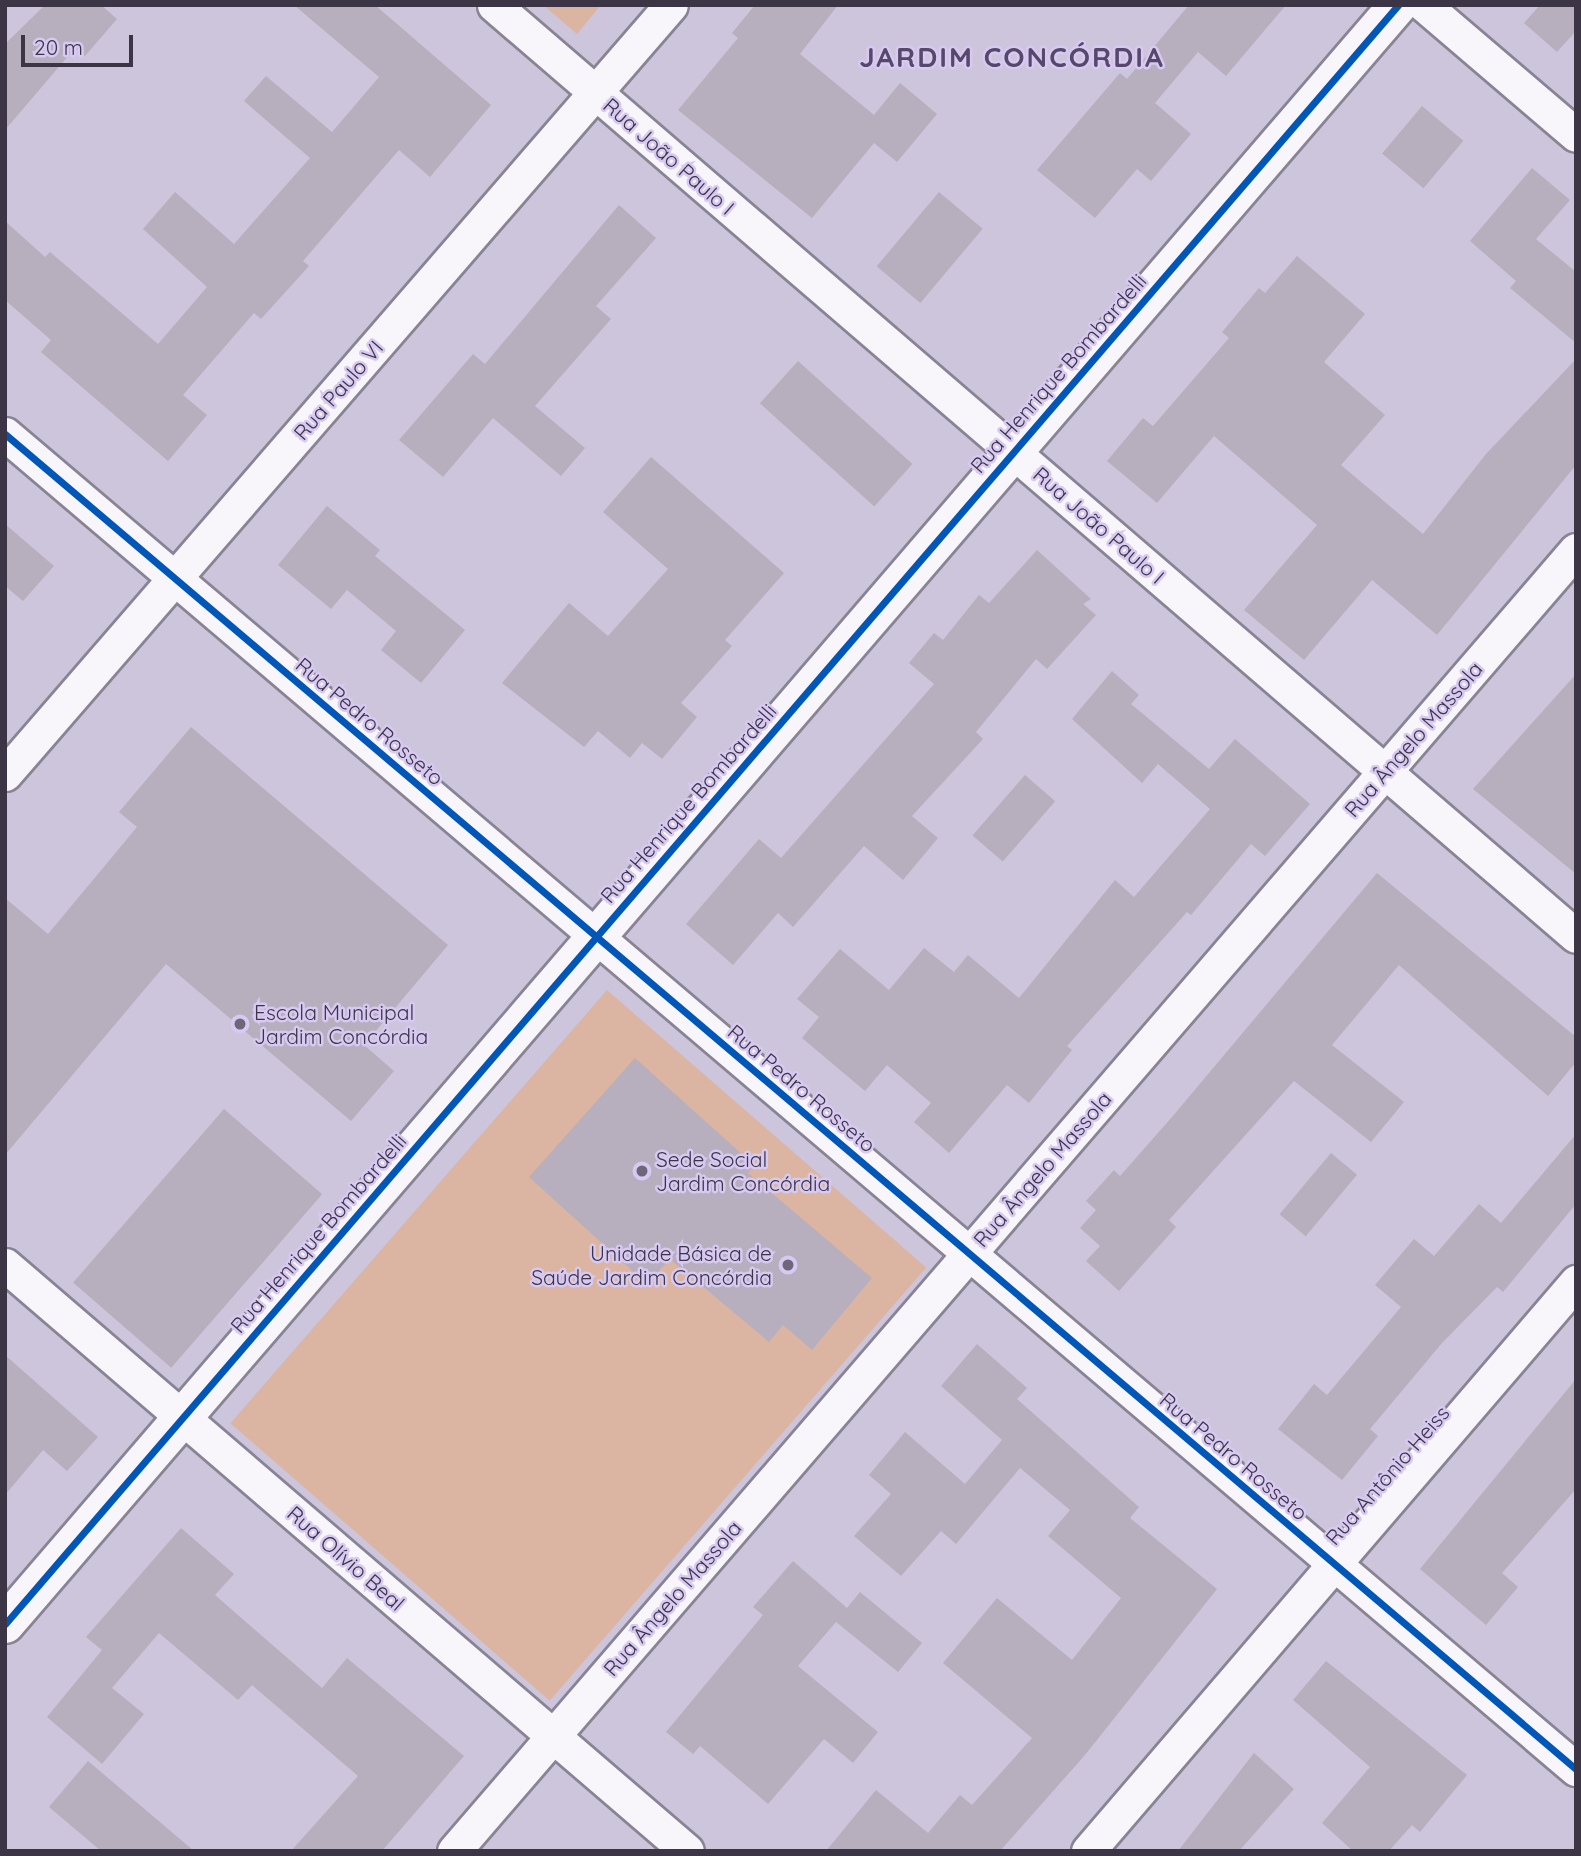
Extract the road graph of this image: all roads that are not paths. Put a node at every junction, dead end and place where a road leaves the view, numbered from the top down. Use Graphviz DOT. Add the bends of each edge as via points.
graph roads {
  1 [pos="494,5"];
  2 [pos="671,5"];
  3 [pos="1398,5"];
  4 [pos="1424,5"];
  5 [pos="596,93"];
  6 [pos="1576,135"];
  7 [pos="5,434"];
  8 [pos="1014,452"];
  9 [pos="1576,550"];
  10 [pos="175,578"];
  11 [pos="1385,772"];
  12 [pos="5,774"];
  13 [pos="1576,936"];
  14 [pos="596,937"];
  15 [pos="969,1254"];
  16 [pos="5,1265"];
  17 [pos="1576,1282"];
  18 [pos="183,1417"];
  19 [pos="1334,1564"];
  20 [pos="5,1624"];
  21 [pos="553,1736"];
  22 [pos="1576,1769"];
  23 [pos="454,1851"];
  24 [pos="687,1851"];
  25 [pos="1088,1851"];
  1 -- 5 [label="street, Rua João Paulo I"];
  2 -- 5 [label="street, Rua Paulo VI"];
  3 -- 8 [label="street, Rua Henrique Bombardelli"];
  4 -- 6 [label="street"];
  5 -- 8 [label="street, Rua João Paulo I"];
  5 -- 10 [label="street, Rua Paulo VI"];
  7 -- 10 [label="street, Rua Pedro Rosseto"];
  8 -- 11 [label="street, Rua João Paulo I"];
  8 -- 14 [label="street, Rua Henrique Bombardelli"];
  9 -- 11 [label="street, Rua Ângelo Massola"];
  10 -- 12 [label="street, Rua Paulo VI"];
  10 -- 14 [label="street, Rua Pedro Rosseto"];
  11 -- 13 [label="street, Rua João Paulo I"];
  11 -- 15 [label="street, Rua Ângelo Massola"];
  14 -- 15 [label="street, Rua Pedro Rosseto"];
  14 -- 18 [label="street, Rua Henrique Bombardelli"];
  15 -- 19 [label="street, Rua Pedro Rosseto"];
  15 -- 21 [label="street, Rua Ângelo Massola"];
  16 -- 18 [label="street, Rua Olívio Beal"];
  17 -- 19 [label="street, Rua Antônio Heiss"];
  18 -- 20 [label="street, Rua Henrique Bombardelli"];
  18 -- 21 [label="street, Rua Olívio Beal"];
  19 -- 22 [label="street, Rua Pedro Rosseto"];
  19 -- 25 [label="street, Rua Antônio Heiss"];
  21 -- 23 [label="street, Rua Ângelo Massola"];
  21 -- 24 [label="street, Rua Olívio Beal"];
}
